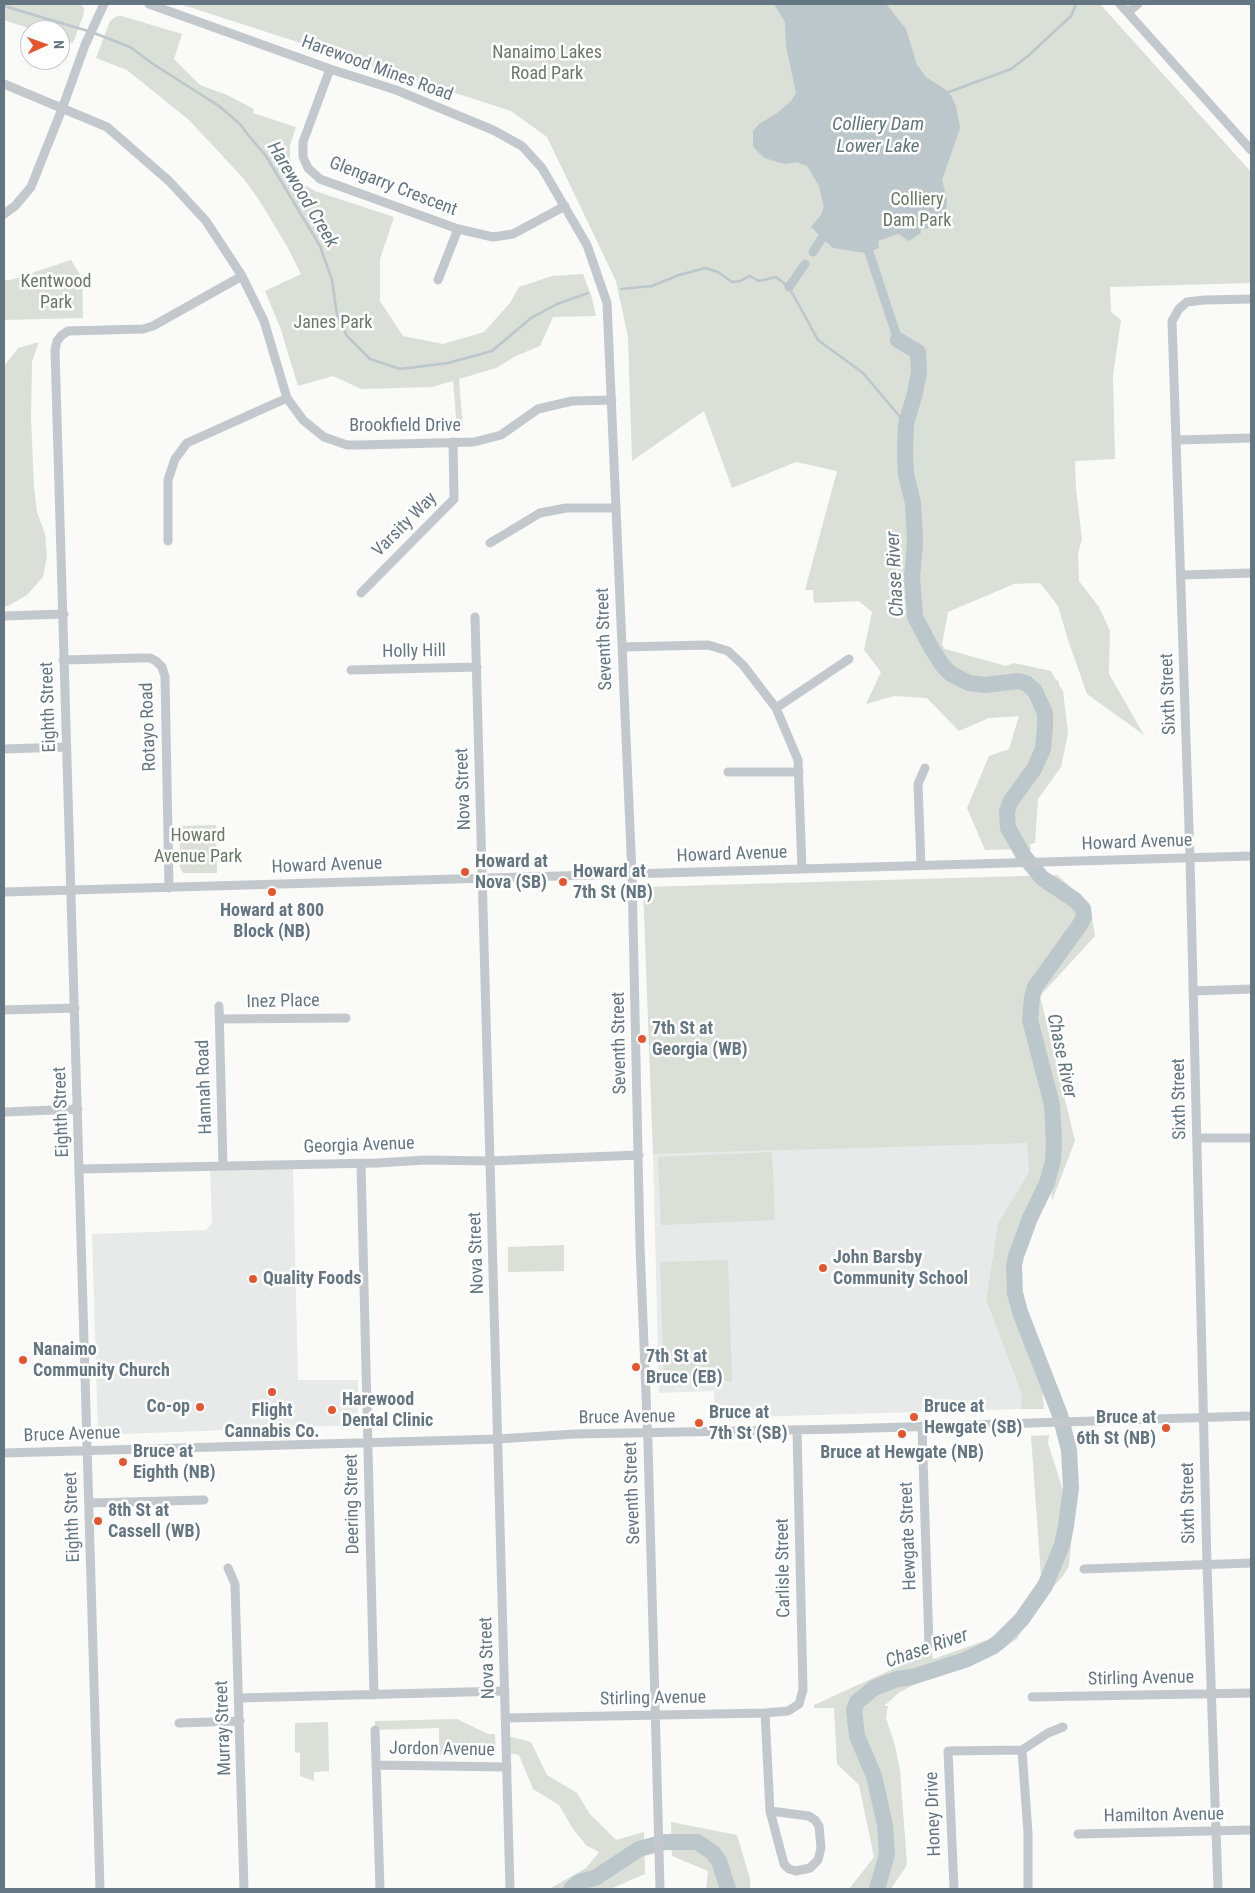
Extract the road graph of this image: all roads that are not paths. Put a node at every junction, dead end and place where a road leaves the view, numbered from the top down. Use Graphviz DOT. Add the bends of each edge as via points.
graph roads {
  1 [pos="104,4"];
  2 [pos="149,4"];
  3 [pos="1120,4"];
  4 [pos="1138,4"];
  5 [pos="1128,12"];
  6 [pos="330,69"];
  7 [pos="4,84"];
  8 [pos="62,109"];
  9 [pos="1251,150"];
  10 [pos="565,206"];
  11 [pos="4,214"];
  12 [pos="458,229"];
  13 [pos="242,276"];
  14 [pos="438,280"];
  15 [pos="1251,299"];
  16 [pos="287,398"];
  17 [pos="612,400"];
  18 [pos="1251,438"];
  19 [pos="1177,440"];
  20 [pos="453,442"];
  21 [pos="616,508"];
  22 [pos="168,541"];
  23 [pos="490,543"];
  24 [pos="1251,573"];
  25 [pos="1182,575"];
  26 [pos="361,593"];
  27 [pos="64,614"];
  28 [pos="4,616"];
  29 [pos="475,617"];
  30 [pos="622,647"];
  31 [pos="849,659"];
  32 [pos="63,660"];
  33 [pos="477,667"];
  34 [pos="351,670"];
  35 [pos="776,708"];
  36 [pos="66,747"];
  37 [pos="4,748"];
  38 [pos="925,768"];
  39 [pos="728,772"];
  40 [pos="799,772"];
  41 [pos="1251,856"];
  42 [pos="1190,858"];
  43 [pos="921,865"];
  44 [pos="802,869"];
  45 [pos="632,874"];
  46 [pos="483,878"];
  47 [pos="169,888"];
  48 [pos="71,889"];
  49 [pos="4,892"];
  50 [pos="1251,989"];
  51 [pos="1194,991"];
  52 [pos="219,1006"];
  53 [pos="75,1008"];
  54 [pos="4,1010"];
  55 [pos="346,1018"];
  56 [pos="219,1019"];
  57 [pos="78,1110"];
  58 [pos="4,1112"];
  59 [pos="1197,1138"];
  60 [pos="1251,1138"];
  61 [pos="639,1155"];
  62 [pos="490,1161"];
  63 [pos="361,1164"];
  64 [pos="223,1166"];
  65 [pos="80,1169"];
  66 [pos="1251,1416"];
  67 [pos="1204,1418"];
  68 [pos="922,1426"];
  69 [pos="797,1430"];
  70 [pos="647,1434"];
  71 [pos="498,1438"];
  72 [pos="368,1442"];
  73 [pos="88,1451"];
  74 [pos="4,1453"];
  75 [pos="204,1500"];
  76 [pos="89,1503"];
  77 [pos="1251,1564"];
  78 [pos="1207,1565"];
  79 [pos="228,1568"];
  80 [pos="1084,1569"];
  81 [pos="929,1645"];
  82 [pos="505,1691"];
  83 [pos="1251,1693"];
  84 [pos="1212,1694"];
  85 [pos="374,1695"];
  86 [pos="1032,1697"];
  87 [pos="239,1698"];
  88 [pos="799,1704"];
  89 [pos="765,1713"];
  90 [pos="655,1715"];
  91 [pos="506,1718"];
  92 [pos="240,1722"];
  93 [pos="179,1723"];
  94 [pos="1063,1727"];
  95 [pos="375,1730"];
  96 [pos="1022,1750"];
  97 [pos="376,1765"];
  98 [pos="507,1767"];
  99 [pos="770,1811"];
  100 [pos="1216,1830"];
  101 [pos="1251,1830"];
  102 [pos="1078,1834"];
  103 [pos="100,1889"];
  104 [pos="244,1889"];
  105 [pos="380,1889"];
  106 [pos="510,1889"];
  107 [pos="660,1889"];
  108 [pos="954,1889"];
  109 [pos="1028,1889"];
  110 [pos="1218,1889"];
  1 -- 8 [label="street" via="84,45"];
  2 -- 6 [label="street, Harewood Mines Road"];
  3 -- 5 [label="street"];
  4 -- 5 [label="street"];
  5 -- 9 [label="street"];
  6 -- 10 [label="street, Harewood Mines Road" via="396,90 493,130 522,146 542,168"];
  6 -- 12 [label="street, Glengarry Crescent" via="303,142 303,157 308,168 320,179"];
  7 -- 8 [label="street, Brookfield Drive"];
  8 -- 11 [label="street" via="30,187"];
  8 -- 13 [label="street, Brookfield Drive" via="107,127 169,181 206,221"];
  10 -- 12 [label="street, Glengarry Crescent" via="513,234 493,237"];
  10 -- 17 [label="street, Seventh Street" via="587,244 607,303"];
  12 -- 14 [label="street"];
  13 -- 16 [label="street, Brookfield Drive" via="264,321"];
  13 -- 27 [label="street, Eighth Street" via="153,326 68,331 57,342"];
  15 -- 19 [label="street, Sixth Street" via="1187,302 1172,321"];
  16 -- 20 [label="street, Brookfield Drive" via="303,420 324,437 347,445"];
  16 -- 22 [label="street" via="186,443 175,459 168,480"];
  17 -- 20 [label="street, Brookfield Drive" via="572,401 538,409 502,435 474,442"];
  17 -- 21 [label="street, Seventh Street"];
  18 -- 19 [label="street"];
  19 -- 25 [label="street, Sixth Street"];
  20 -- 26 [label="street, Varsity Way" via="454,499"];
  21 -- 23 [label="street" via="566,508 540,513"];
  21 -- 30 [label="street, Seventh Street"];
  24 -- 25 [label="street"];
  25 -- 42 [label="street, Sixth Street"];
  27 -- 28 [label="street"];
  27 -- 32 [label="street, Eighth Street"];
  29 -- 33 [label="street, Nova Street"];
  30 -- 35 [label="street" via="708,645 728,651"];
  30 -- 45 [label="street, Seventh Street"];
  31 -- 35 [label="street"];
  32 -- 36 [label="street, Eighth Street"];
  32 -- 47 [label="street, Rotayo Road" via="150,658 162,667 165,677"];
  33 -- 34 [label="street, Holly Hill"];
  33 -- 46 [label="street, Nova Street"];
  35 -- 40 [label="street" via="798,760"];
  36 -- 37 [label="street"];
  36 -- 48 [label="street, Eighth Street"];
  38 -- 43 [label="street" via="918,784"];
  39 -- 40 [label="street"];
  40 -- 44 [label="street"];
  41 -- 42 [label="street, Howard Avenue"];
  42 -- 43 [label="street, Howard Avenue"];
  42 -- 51 [label="street, Sixth Street"];
  43 -- 44 [label="street, Howard Avenue"];
  44 -- 45 [label="street, Howard Avenue"];
  45 -- 46 [label="street, Howard Avenue"];
  45 -- 61 [label="street, Seventh Street"];
  46 -- 47 [label="street, Howard Avenue"];
  46 -- 62 [label="street, Nova Street"];
  47 -- 48 [label="street, Howard Avenue"];
  48 -- 49 [label="street, Howard Avenue"];
  48 -- 53 [label="street, Eighth Street"];
  50 -- 51 [label="street"];
  51 -- 59 [label="street, Sixth Street"];
  52 -- 56 [label="street, Hannah Road"];
  53 -- 54 [label="street"];
  53 -- 57 [label="street, Eighth Street"];
  55 -- 56 [label="street, Inez Place"];
  56 -- 64 [label="street, Hannah Road"];
  57 -- 58 [label="street"];
  57 -- 65 [label="street, Eighth Street"];
  59 -- 60 [label="street"];
  59 -- 67 [label="street, Sixth Street"];
  61 -- 62 [label="street, Georgia Avenue"];
  61 -- 70 [label="street, Seventh Street"];
  62 -- 63 [label="street, Georgia Avenue" via="425,1160"];
  62 -- 71 [label="street, Nova Street"];
  63 -- 64 [label="street, Georgia Avenue"];
  63 -- 72 [label="street, Deering Street"];
  64 -- 65 [label="street, Georgia Avenue"];
  65 -- 73 [label="street, Eighth Street"];
  66 -- 67 [label="street, Bruce Avenue"];
  67 -- 68 [label="street, Bruce Avenue"];
  67 -- 78 [label="street, Sixth Street"];
  68 -- 69 [label="street, Bruce Avenue"];
  68 -- 81 [label="street, Hewgate Street"];
  69 -- 70 [label="street, Bruce Avenue"];
  69 -- 88 [label="street, Carlisle Street" via="803,1690"];
  70 -- 71 [label="street, Bruce Avenue"];
  70 -- 90 [label="street, Seventh Street"];
  71 -- 72 [label="street, Bruce Avenue"];
  71 -- 82 [label="street, Nova Street"];
  72 -- 73 [label="street, Bruce Avenue"];
  72 -- 85 [label="street, Deering Street"];
  73 -- 74 [label="street, Bruce Avenue"];
  73 -- 76 [label="street, Eighth Street"];
  75 -- 76 [label="street"];
  76 -- 103 [label="street, Eighth Street"];
  77 -- 78 [label="street"];
  78 -- 80 [label="street"];
  78 -- 84 [label="street, Sixth Street"];
  79 -- 87 [label="street, Murray Street" via="235,1584"];
  82 -- 85 [label="street"];
  82 -- 91 [label="street, Nova Street"];
  83 -- 84 [label="street, Stirling Avenue"];
  84 -- 86 [label="street, Stirling Avenue"];
  84 -- 100 [label="street, Sixth Street"];
  85 -- 87 [label="street"];
  87 -- 92 [label="street, Murray Street"];
  88 -- 89 [label="street, Stirling Avenue" via="788,1711"];
  89 -- 90 [label="street, Stirling Avenue"];
  89 -- 99 [label="street"];
  90 -- 91 [label="street, Stirling Avenue"];
  90 -- 107 [label="street, Seventh Street"];
  91 -- 98 [label="street, Nova Street"];
  92 -- 93 [label="street"];
  92 -- 104 [label="street, Murray Street"];
  94 -- 96 [label="street"];
  95 -- 97 [label="street"];
  96 -- 108 [label="street, Honey Drive" via="948,1751"];
  96 -- 109 [label="street"];
  97 -- 98 [label="street, Jordon Avenue"];
  97 -- 105 [label="street"];
  98 -- 106 [label="street, Nova Street"];
  99 -- 99 [label="street" via="784,1864 789,1870 810,1868 818,1860 821,1848 819,1826 815,1820 809,1816"];
  100 -- 101 [label="street, Hamilton Avenue"];
  100 -- 102 [label="street, Hamilton Avenue"];
  100 -- 110 [label="street, Sixth Street"];
}
